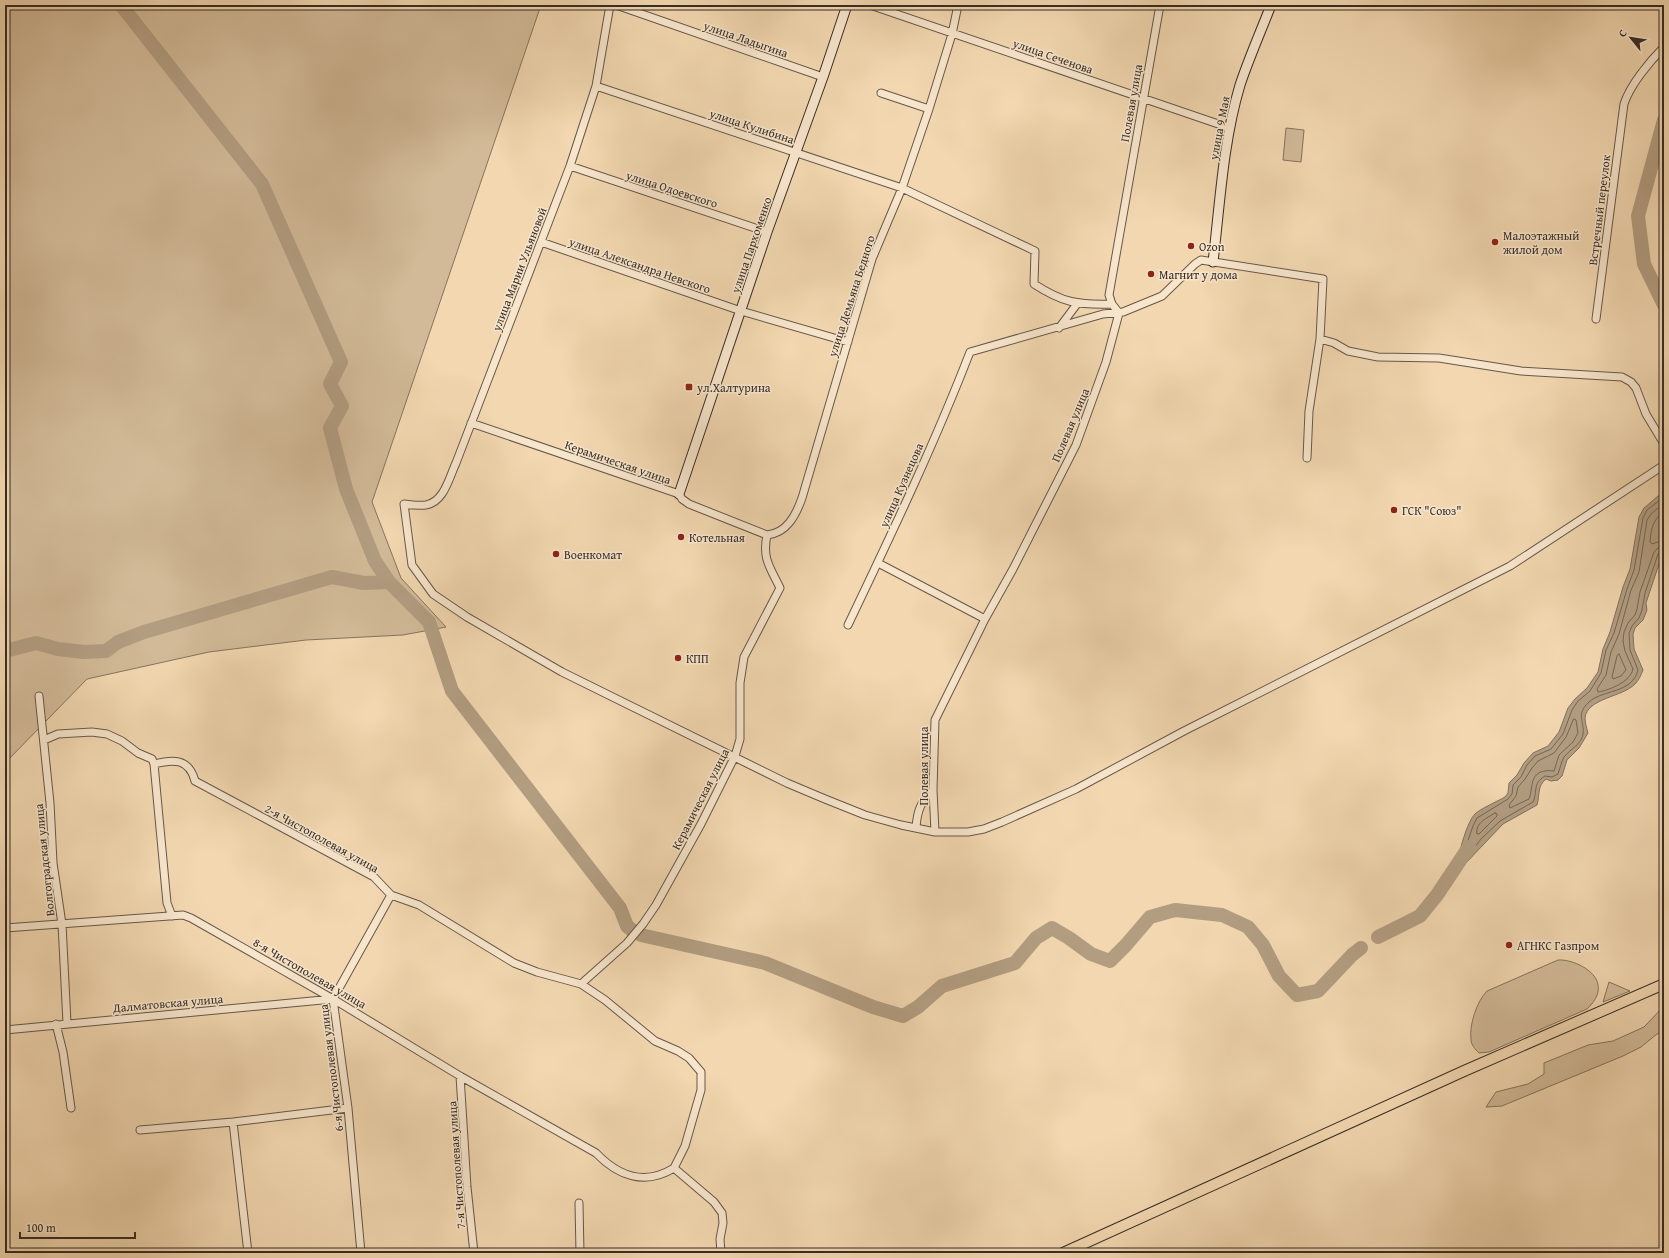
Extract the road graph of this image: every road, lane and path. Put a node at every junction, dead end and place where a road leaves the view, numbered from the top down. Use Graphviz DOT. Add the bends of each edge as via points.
graph roads {
  1 [pos="610,5"];
  2 [pos="616,5"];
  3 [pos="847,5"];
  4 [pos="870,5"];
  5 [pos="958,5"];
  6 [pos="1160,5"];
  7 [pos="1271,5"];
  8 [pos="952,34"];
  9 [pos="1664,47"];
  10 [pos="824,77"];
  11 [pos="596,86"];
  12 [pos="881,93"];
  13 [pos="1143,98"];
  14 [pos="929,109"];
  15 [pos="1230,128"];
  16 [pos="797,152"];
  17 [pos="570,166"];
  18 [pos="902,188"];
  19 [pos="767,232"];
  20 [pos="541,242"];
  21 [pos="1214,262"];
  22 [pos="1077,304"];
  23 [pos="1112,304"];
  24 [pos="741,311"];
  25 [pos="1119,313"];
  26 [pos="1596,319"];
  27 [pos="1059,328"];
  28 [pos="1320,340"];
  29 [pos="848,342"];
  30 [pos="472,423"];
  31 [pos="1664,444"];
  32 [pos="1307,458"];
  33 [pos="1664,465"];
  34 [pos="679,494"];
  35 [pos="767,535"];
  36 [pos="878,563"];
  37 [pos="985,619"];
  38 [pos="848,625"];
  39 [pos="40,696"];
  40 [pos="44,740"];
  41 [pos="735,756"];
  42 [pos="154,764"];
  43 [pos="933,790"];
  44 [pos="916,828"];
  45 [pos="935,832"];
  46 [pos="391,895"];
  47 [pos="172,916"];
  48 [pos="62,924"];
  49 [pos="5,928"];
  50 [pos="581,984"];
  51 [pos="1664,984"];
  52 [pos="334,999"];
  53 [pos="67,1023"];
  54 [pos="56,1024"];
  55 [pos="5,1030"];
  56 [pos="460,1076"];
  57 [pos="71,1108"];
  58 [pos="348,1108"];
  59 [pos="233,1122"];
  60 [pos="140,1130"];
  61 [pos="674,1168"];
  62 [pos="579,1203"];
  63 [pos="248,1253"];
  64 [pos="361,1253"];
  65 [pos="474,1253"];
  66 [pos="580,1253"];
  67 [pos="721,1253"];
  68 [pos="1063,1253"];
  1 -- 11 [label="street, улица Марии Ульяновой"];
  2 -- 10 [label="street, улица Ладыгина"];
  3 -- 10 [label="street, улица Пархоменко"];
  4 -- 8 [label="street, улица Сеченова"];
  5 -- 8 [label="street, улица Демьяна Бедного"];
  6 -- 13 [label="street, Полевая улица"];
  7 -- 15 [label="street, улица 9 Мая" via="1240,84"];
  8 -- 13 [label="street, улица Сеченова"];
  8 -- 14 [label="street, улица Демьяна Бедного"];
  9 -- 26 [label="street, Встречный переулок" via="1649,64 1624,104"];
  10 -- 16 [label="street, улица Пархоменко"];
  11 -- 16 [label="street, улица Кулибина"];
  11 -- 17 [label="street, улица Марии Ульяновой"];
  12 -- 14 [label="street"];
  13 -- 15 [label="street, улица Сеченова"];
  13 -- 23 [label="street, Полевая улица" via="1110,295"];
  14 -- 18 [label="street, улица Демьяна Бедного"];
  15 -- 21 [label="street, улица 9 Мая" via="1223,169"];
  16 -- 18 [label="street, улица Кулибина"];
  16 -- 19 [label="street, улица Пархоменко"];
  17 -- 19 [label="street, улица Одоевского"];
  17 -- 20 [label="street, улица Марии Ульяновой"];
  18 -- 22 [label="street, улица Кулибина" via="1035,251 1034,284 1051,295"];
  18 -- 29 [label="street, улица Демьяна Бедного" via="872,259"];
  19 -- 24 [label="street, улица Пархоменко"];
  20 -- 24 [label="street, улица Александра Невского"];
  20 -- 30 [label="street, улица Марии Ульяновой"];
  21 -- 25 [label="street" via="1201,260 1162,296"];
  21 -- 28 [label="street" via="1323,279"];
  22 -- 23 [label="street"];
  22 -- 27 [label="street"];
  23 -- 25 [label="street"];
  24 -- 29 [label="street, улица Александра Невского"];
  24 -- 34 [label="street, улица Пархоменко"];
  25 -- 27 [label="street" via="1103,314"];
  25 -- 37 [label="street, Полевая улица" via="1106,362 1076,445"];
  27 -- 36 [label="street, улица Кузнецова" via="970,352 948,408"];
  28 -- 31 [label="street" via="1378,357 1439,358 1521,371 1622,377 1636,388 1646,414"];
  28 -- 32 [label="street" via="1310,411"];
  29 -- 35 [label="street, улица Демьяна Бедного" via="798,510 781,531"];
  30 -- 34 [label="street, Керамическая улица"];
  30 -- 41 [label="street, улица Марии Ульяновой" via="439,499 425,505 404,504 412,564 433,594 467,618 562,672"];
  33 -- 45 [label="street" via="1510,566 1076,789 984,829 968,832"];
  34 -- 35 [label="street, Керамическая улица" via="689,504"];
  35 -- 41 [label="street, Керамическая улица" via="765,558 780,588 744,657 740,682 740,739"];
  36 -- 37 [label="street"];
  36 -- 38 [label="street, улица Кузнецова"];
  37 -- 43 [label="street, Полевая улица" via="935,720"];
  39 -- 40 [label="street, Волгоградская улица"];
  40 -- 42 [label="street" via="58,734 107,734 152,759"];
  40 -- 48 [label="street, Волгоградская улица" via="53,863"];
  41 -- 44 [label="street" via="787,783 865,815"];
  41 -- 50 [label="street, Керамическая улица" via="656,905 627,943"];
  42 -- 46 [label="street, 2-я Чистополевая улица" via="170,760 180,762 192,772 194,781 374,877"];
  42 -- 47 [label="street" via="167,903"];
  43 -- 44 [label="street" via="924,799 918,812"];
  43 -- 45 [label="street, Полевая улица"];
  44 -- 45 [label="street"];
  46 -- 50 [label="street, 2-я Чистополевая улица" via="420,905 514,963"];
  46 -- 52 [label="street, 6-я Чистополевая улица"];
  47 -- 48 [label="street, 8-я Чистополевая улица"];
  47 -- 52 [label="street, 8-я Чистополевая улица" via="184,915 191,918"];
  48 -- 49 [label="street, 8-я Чистополевая улица"];
  48 -- 53 [label="street, Волгоградская улица"];
  50 -- 61 [label="street, 2-я Чистополевая улица" via="655,1041 689,1058 700,1072 701,1090 684,1146"];
  51 -- 68 [label="main road" via="1458,1074"];
  52 -- 53 [label="street, Далматовская улица"];
  52 -- 56 [label="street, 8-я Чистополевая улица"];
  52 -- 58 [label="street, 6-я Чистополевая улица"];
  53 -- 54 [label="street, Далматовская улица"];
  54 -- 55 [label="street, Далматовская улица"];
  54 -- 57 [label="street"];
  56 -- 61 [label="street, 8-я Чистополевая улица" via="596,1153 614,1169 628,1176 664,1174"];
  56 -- 65 [label="street, 7-я Чистополевая улица"];
  58 -- 59 [label="street"];
  58 -- 64 [label="street, 6-я Чистополевая улица"];
  59 -- 60 [label="street"];
  59 -- 63 [label="street"];
  61 -- 67 [label="street" via="714,1202 722,1213"];
  62 -- 66 [label="street"];
}
